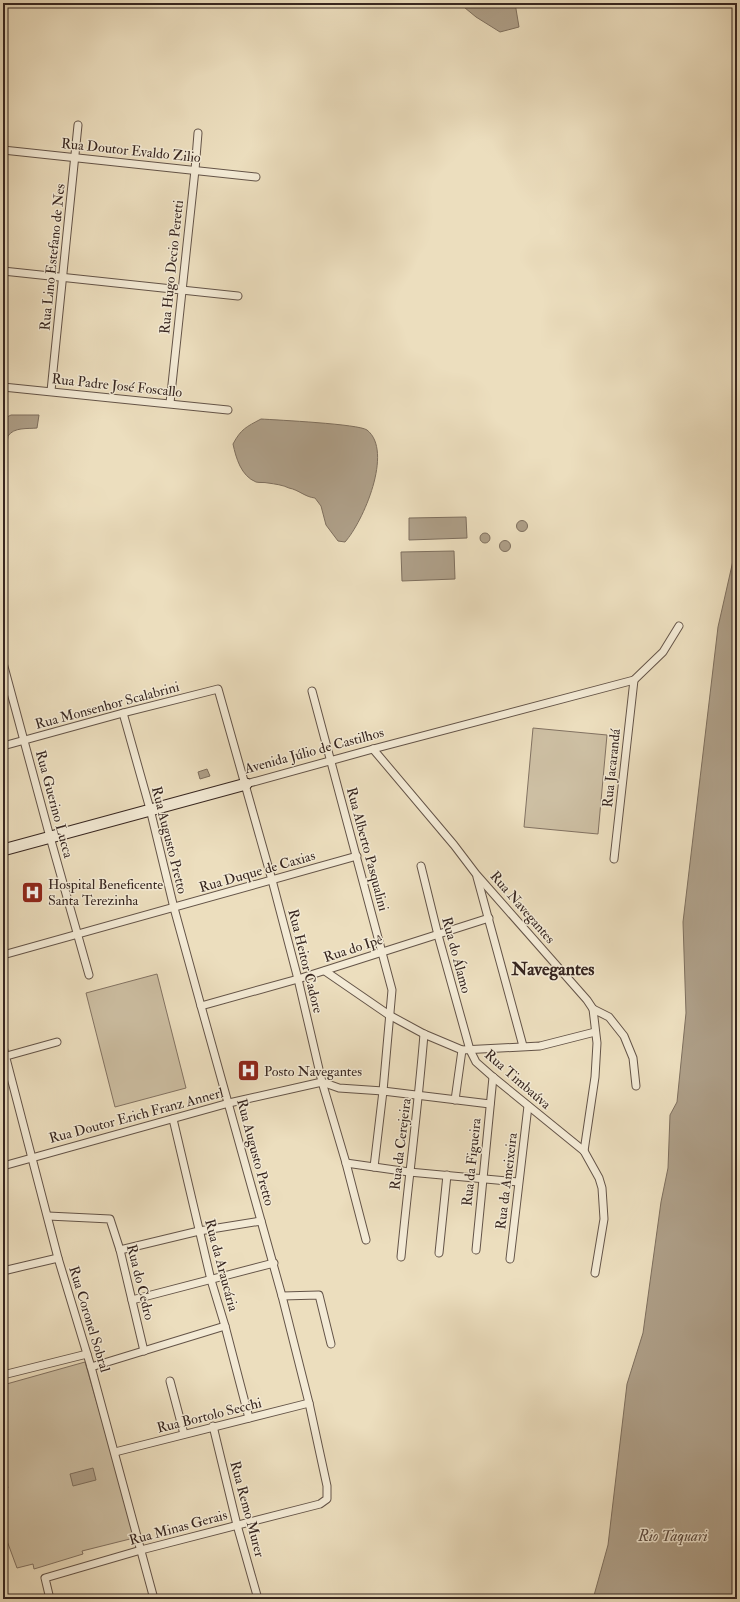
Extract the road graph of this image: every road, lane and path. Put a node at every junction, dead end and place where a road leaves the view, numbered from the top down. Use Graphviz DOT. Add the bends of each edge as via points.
graph roads {
  1 [pos="78,125"];
  2 [pos="198,133"];
  3 [pos="3,150"];
  4 [pos="76,158"];
  5 [pos="195,170"];
  6 [pos="256,177"];
  7 [pos="3,271"];
  8 [pos="62,276"];
  9 [pos="182,291"];
  10 [pos="238,296"];
  11 [pos="3,387"];
  12 [pos="51,391"];
  13 [pos="170,403"];
  14 [pos="228,410"];
  15 [pos="679,626"];
  16 [pos="3,663"];
  17 [pos="634,680"];
  18 [pos="218,689"];
  19 [pos="312,691"];
  20 [pos="123,713"];
  21 [pos="24,740"];
  22 [pos="3,746"];
  23 [pos="373,749"];
  24 [pos="332,760"];
  25 [pos="246,784"];
  26 [pos="150,809"];
  27 [pos="50,837"];
  28 [pos="3,850"];
  29 [pos="357,856"];
  30 [pos="614,859"];
  31 [pos="421,866"];
  32 [pos="476,874"];
  33 [pos="272,880"];
  34 [pos="174,908"];
  35 [pos="489,918"];
  36 [pos="77,934"];
  37 [pos="438,935"];
  38 [pos="382,952"];
  39 [pos="3,955"];
  40 [pos="325,971"];
  41 [pos="89,975"];
  42 [pos="298,979"];
  43 [pos="201,1006"];
  44 [pos="593,1008"];
  45 [pos="389,1016"];
  46 [pos="595,1032"];
  47 [pos="424,1034"];
  48 [pos="57,1042"];
  49 [pos="523,1046"];
  50 [pos="3,1047"];
  51 [pos="462,1050"];
  52 [pos="470,1050"];
  53 [pos="4,1057"];
  54 [pos="493,1077"];
  55 [pos="322,1082"];
  56 [pos="636,1086"];
  57 [pos="383,1091"];
  58 [pos="419,1096"];
  59 [pos="455,1100"];
  60 [pos="230,1103"];
  61 [pos="490,1104"];
  62 [pos="528,1106"];
  63 [pos="173,1119"];
  64 [pos="584,1151"];
  65 [pos="32,1157"];
  66 [pos="346,1163"];
  67 [pos="3,1166"];
  68 [pos="374,1167"];
  69 [pos="409,1172"];
  70 [pos="447,1175"];
  71 [pos="482,1178"];
  72 [pos="518,1182"];
  73 [pos="48,1216"];
  74 [pos="261,1222"];
  75 [pos="199,1231"];
  76 [pos="366,1240"];
  77 [pos="120,1250"];
  78 [pos="476,1250"];
  79 [pos="439,1254"];
  80 [pos="401,1257"];
  81 [pos="58,1258"];
  82 [pos="510,1259"];
  83 [pos="274,1262"];
  84 [pos="3,1271"];
  85 [pos="595,1273"];
  86 [pos="211,1280"];
  87 [pos="282,1296"];
  88 [pos="132,1300"];
  89 [pos="225,1326"];
  90 [pos="331,1344"];
  91 [pos="144,1350"];
  92 [pos="87,1354"];
  93 [pos="91,1367"];
  94 [pos="3,1375"];
  95 [pos="170,1381"];
  96 [pos="309,1403"];
  97 [pos="249,1418"];
  98 [pos="213,1426"];
  99 [pos="184,1434"];
  100 [pos="115,1452"];
  101 [pos="320,1504"];
  102 [pos="237,1525"];
  103 [pos="141,1550"];
  104 [pos="50,1599"];
  105 [pos="154,1599"];
  106 [pos="258,1599"];
  1 -- 4 [label="street, Rua Lino Estefano de Nes"];
  2 -- 5 [label="street, Rua Hugo Decio Peretti"];
  3 -- 4 [label="street, Rua Doutor Evaldo Zilio"];
  4 -- 5 [label="street, Rua Doutor Evaldo Zilio"];
  4 -- 8 [label="street, Rua Lino Estefano de Nes"];
  5 -- 6 [label="street, Rua Doutor Evaldo Zilio"];
  5 -- 9 [label="street, Rua Hugo Decio Peretti"];
  7 -- 8 [label="street"];
  8 -- 9 [label="street"];
  8 -- 12 [label="street, Rua Lino Estefano de Nes"];
  9 -- 10 [label="street"];
  9 -- 13 [label="street, Rua Hugo Decio Peretti"];
  11 -- 12 [label="street, Rua Padre José Foscallo"];
  12 -- 13 [label="street, Rua Padre José Foscallo"];
  13 -- 14 [label="street, Rua Padre José Foscallo"];
  15 -- 17 [label="street" via="663,652"];
  16 -- 21 [label="street, Rua Guerino Lucca"];
  17 -- 23 [label="street, Avenida Júlio de Castilhos"];
  17 -- 30 [label="street, Rua Jacarandá"];
  18 -- 20 [label="street, Rua Monsenhor Scalabrini"];
  18 -- 25 [label="street, Rua Heitor Cadore"];
  19 -- 24 [label="street, Rua Alberto Pasqualini"];
  20 -- 21 [label="street, Rua Monsenhor Scalabrini"];
  20 -- 26 [label="street, Rua Augusto Pretto"];
  21 -- 22 [label="street, Rua Monsenhor Scalabrini"];
  21 -- 27 [label="street, Rua Guerino Lucca"];
  23 -- 24 [label="street, Avenida Júlio de Castilhos"];
  23 -- 32 [label="street, Rua Navegantes"];
  24 -- 25 [label="street, Avenida Júlio de Castilhos"];
  24 -- 29 [label="street, Rua Alberto Pasqualini"];
  25 -- 26 [label="street, Avenida Júlio de Castilhos"];
  25 -- 33 [label="street, Rua Heitor Cadore"];
  26 -- 27 [label="street, Avenida Júlio de Castilhos"];
  26 -- 34 [label="street, Rua Augusto Pretto"];
  27 -- 28 [label="street, Avenida Júlio de Castilhos"];
  27 -- 36 [label="street, Rua Guerino Lucca"];
  29 -- 33 [label="street, Rua Duque de Caxias"];
  29 -- 38 [label="street, Rua Alberto Pasqualini"];
  31 -- 37 [label="street, Rua do Álamo"];
  32 -- 35 [label="street"];
  32 -- 44 [label="street, Rua Navegantes"];
  33 -- 34 [label="street, Rua Duque de Caxias"];
  33 -- 42 [label="street, Rua Heitor Cadore"];
  34 -- 36 [label="street, Rua Duque de Caxias"];
  34 -- 43 [label="street, Rua Augusto Pretto"];
  35 -- 37 [label="street, Rua do Ipê"];
  35 -- 49 [label="street"];
  36 -- 39 [label="street, Rua Duque de Caxias"];
  36 -- 41 [label="street, Rua Guerino Lucca"];
  37 -- 38 [label="street, Rua do Ipê"];
  37 -- 52 [label="street, Rua do Álamo"];
  38 -- 40 [label="street, Rua do Ipê"];
  38 -- 45 [label="street, Rua Alberto Pasqualini" via="392,990"];
  40 -- 42 [label="street, Rua do Ipê"];
  40 -- 45 [label="street, Rua Timbaúva"];
  42 -- 43 [label="street, Rua do Ipê"];
  42 -- 55 [label="street, Rua Heitor Cadore"];
  43 -- 60 [label="street, Rua Augusto Pretto"];
  44 -- 46 [label="street"];
  44 -- 56 [label="street" via="609,1016 624,1036 633,1058"];
  45 -- 47 [label="street, Rua Timbaúva"];
  45 -- 57 [label="street, Rua Alberto Pasqualini"];
  46 -- 49 [label="street" via="540,1046"];
  46 -- 64 [label="street" via="595,1077"];
  47 -- 51 [label="street, Rua Timbaúva"];
  47 -- 58 [label="street, Rua da Cerejeira"];
  48 -- 53 [label="street"];
  49 -- 52 [label="street"];
  50 -- 53 [label="street, Rua Coronel Sobral"];
  51 -- 52 [label="street, Rua Timbaúva"];
  51 -- 59 [label="street"];
  52 -- 54 [label="street, Rua Timbaúva" via="476,1062"];
  53 -- 65 [label="street, Rua Coronel Sobral"];
  54 -- 61 [label="street, Rua da Figueira"];
  54 -- 62 [label="street, Rua Timbaúva"];
  55 -- 57 [label="street" via="339,1088"];
  55 -- 60 [label="street, Rua Doutor Erich Franz Annerl"];
  55 -- 66 [label="street, Rua Heitor Cadore"];
  57 -- 58 [label="street"];
  57 -- 68 [label="street, Rua Alberto Pasqualini"];
  58 -- 59 [label="street"];
  58 -- 69 [label="street, Rua da Cerejeira"];
  59 -- 61 [label="street"];
  60 -- 63 [label="street, Rua Doutor Erich Franz Annerl"];
  60 -- 74 [label="street, Rua Augusto Pretto"];
  61 -- 71 [label="street, Rua da Figueira"];
  62 -- 64 [label="street, Rua Timbaúva"];
  62 -- 72 [label="street, Rua da Ameixeira"];
  63 -- 65 [label="street, Rua Doutor Erich Franz Annerl"];
  63 -- 75 [label="street, Rua da Araucária"];
  64 -- 85 [label="street, Rua Timbaúva" via="602,1188 604,1219"];
  65 -- 67 [label="street, Rua Doutor Erich Franz Annerl"];
  65 -- 73 [label="street, Rua Coronel Sobral"];
  66 -- 68 [label="street"];
  66 -- 76 [label="street, Rua Heitor Cadore"];
  68 -- 69 [label="street"];
  69 -- 70 [label="street"];
  69 -- 80 [label="street, Rua da Cerejeira"];
  70 -- 71 [label="street"];
  70 -- 79 [label="street"];
  71 -- 72 [label="street"];
  71 -- 78 [label="street, Rua da Figueira"];
  72 -- 82 [label="street, Rua da Ameixeira"];
  73 -- 77 [label="street, Rua do Cedro" via="110,1219"];
  73 -- 81 [label="street, Rua Coronel Sobral"];
  74 -- 75 [label="street"];
  74 -- 83 [label="street, Rua Augusto Pretto"];
  75 -- 77 [label="street"];
  75 -- 86 [label="street, Rua da Araucária"];
  77 -- 88 [label="street, Rua do Cedro"];
  81 -- 84 [label="street"];
  81 -- 92 [label="street, Rua Coronel Sobral"];
  83 -- 86 [label="street"];
  83 -- 87 [label="street, Rua Augusto Pretto"];
  86 -- 88 [label="street"];
  86 -- 89 [label="street, Rua da Araucária"];
  87 -- 90 [label="street" via="319,1295"];
  87 -- 96 [label="street, Rua Augusto Pretto"];
  88 -- 91 [label="street, Rua do Cedro"];
  89 -- 91 [label="street"];
  89 -- 97 [label="street, Rua da Araucária"];
  91 -- 93 [label="street"];
  92 -- 93 [label="street, Rua Coronel Sobral"];
  92 -- 94 [label="street"];
  93 -- 100 [label="street, Rua Coronel Sobral"];
  95 -- 99 [label="street"];
  96 -- 97 [label="street, Rua Bortolo Secchi"];
  96 -- 101 [label="street, Rua Augusto Pretto" via="327,1486 327,1499"];
  97 -- 98 [label="street, Rua Bortolo Secchi"];
  98 -- 99 [label="street, Rua Bortolo Secchi"];
  98 -- 102 [label="street, Rua Remo Murer"];
  99 -- 100 [label="street, Rua Bortolo Secchi"];
  100 -- 103 [label="street, Rua Coronel Sobral"];
  101 -- 102 [label="street, Rua Minas Gerais"];
  102 -- 103 [label="street, Rua Minas Gerais"];
  102 -- 106 [label="street, Rua Remo Murer"];
  103 -- 104 [label="street, Rua Minas Gerais" via="44,1578"];
  103 -- 105 [label="street, Rua Coronel Sobral"];
}
